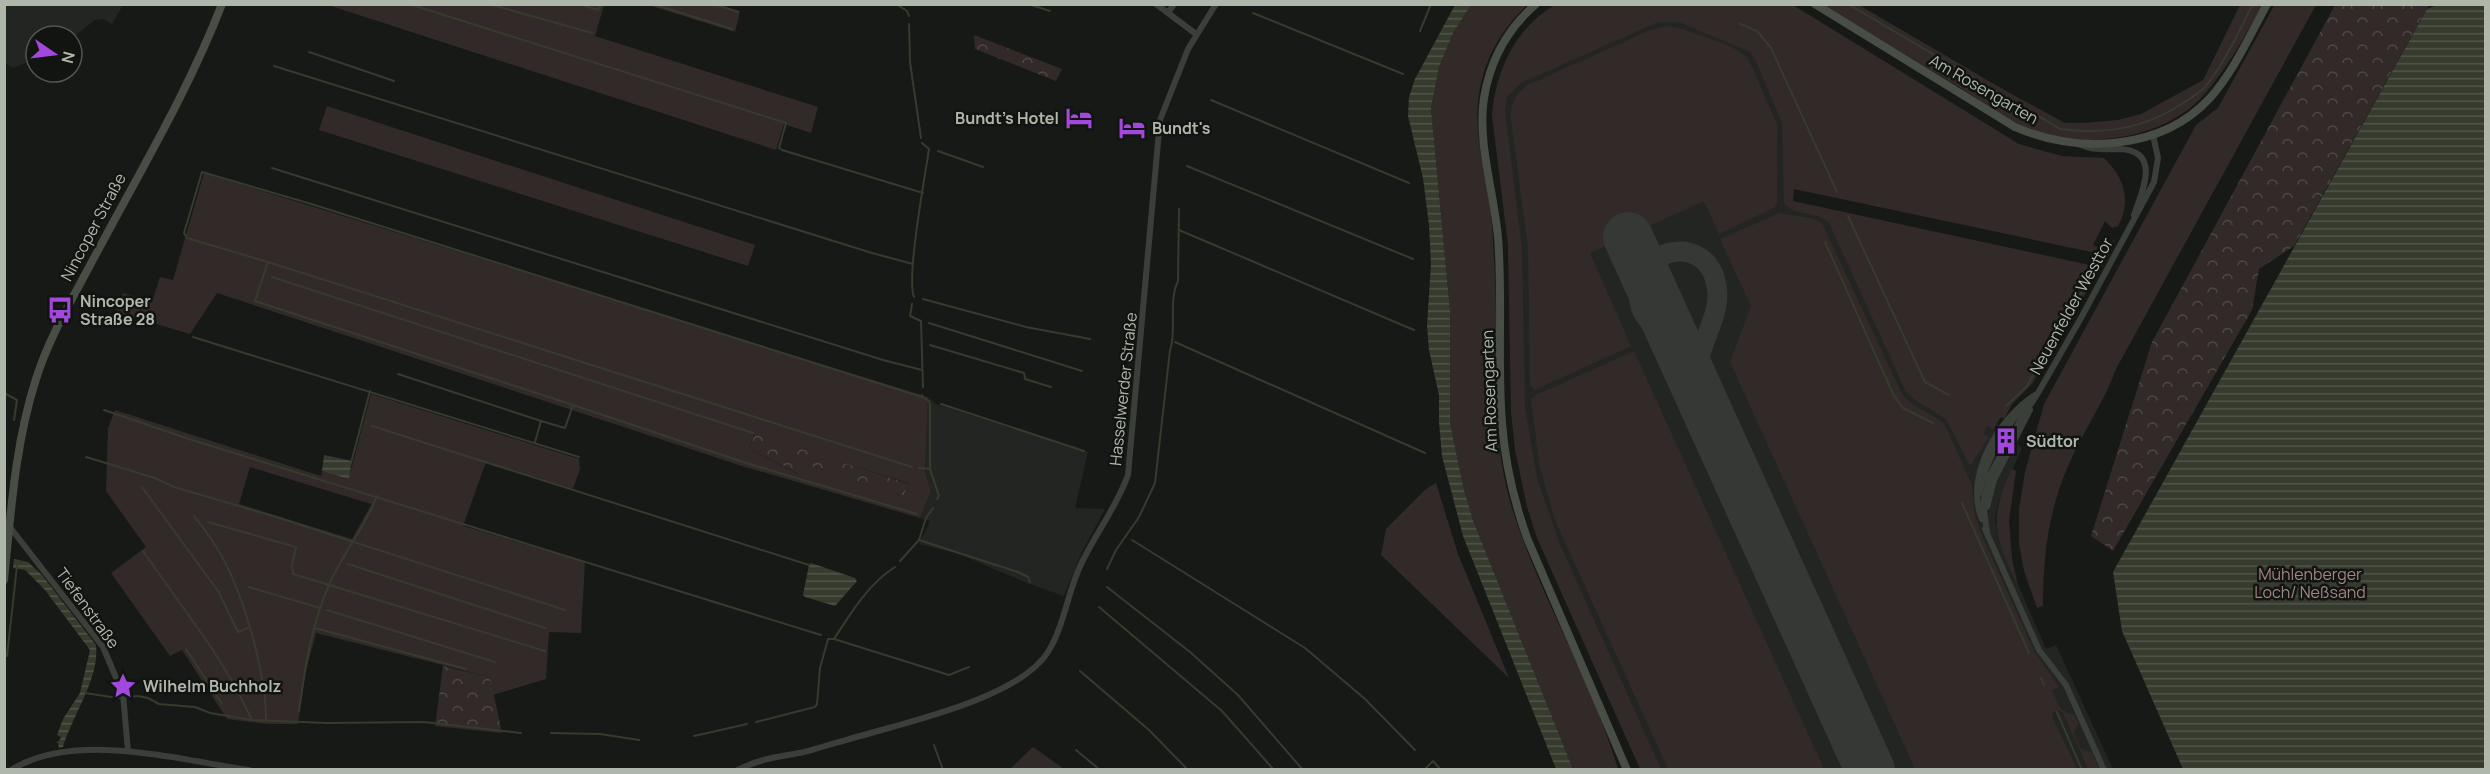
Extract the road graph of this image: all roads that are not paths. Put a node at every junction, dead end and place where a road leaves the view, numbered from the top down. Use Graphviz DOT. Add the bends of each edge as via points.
graph roads {
  1 [pos="222,4"];
  2 [pos="1156,4"];
  3 [pos="1174,4"];
  4 [pos="1216,4"];
  5 [pos="1536,4"];
  6 [pos="1815,4"];
  7 [pos="2267,4"];
  8 [pos="1168,13"];
  9 [pos="1196,33"];
  10 [pos="2153,135"];
  11 [pos="2079,144"];
  12 [pos="2127,233"];
  13 [pos="2038,393"];
  14 [pos="9,526"];
  15 [pos="1987,532"];
  16 [pos="5,575"];
  17 [pos="128,751"];
  18 [pos="11,770"];
  19 [pos="249,770"];
  20 [pos="738,770"];
  21 [pos="1627,770"];
  22 [pos="2104,770"];
  1 -- 14 [label="main road, Nincoper Straße" via="184,86 50,342 23,426"];
  2 -- 8 [label="street"];
  3 -- 8 [label="street"];
  4 -- 9 [label="street, Hasselwerder Straße"];
  5 -- 21 [label="main road, Am Rosengarten" via="1500,49 1490,71 1483,104 1500,262 1504,443 1527,538"];
  6 -- 11 [label="main road, Am Rosengarten" via="2015,127 2043,138"];
  7 -- 10 [label="main road, Am Rosengarten" via="2220,86 2204,104"];
  8 -- 9 [label="street"];
  9 -- 20 [label="street, Hasselwerder Straße" via="1160,120 1128,475 1077,572 1049,652 1025,677 996,693 807,752 755,760"];
  10 -- 11 [label="main road, Am Rosengarten"];
  10 -- 12 [label="street, Neuenfelder Westtor" via="2157,174"];
  11 -- 12 [label="street, Neuenfelder Westtor" via="2091,149 2132,150 2144,161 2147,176"];
  12 -- 13 [label="street, Neuenfelder Westtor"];
  13 -- 15 [label="street, Neuenfelder Westtor" via="1994,480"];
  13 -- 15 [label="street, Neuenfelder Westtor" via="2007,419 1983,463 1977,483 1980,515"];
  14 -- 16 [label="main road, Nincoper Straße"];
  14 -- 17 [label="street, Tiefenstraße" via="103,647 123,694"];
  15 -- 22 [label="street, Neuenfelder Westtor" via="2039,650 2066,685"];
  17 -- 18 [label="street" via="43,756"];
  17 -- 19 [label="street"];
}
